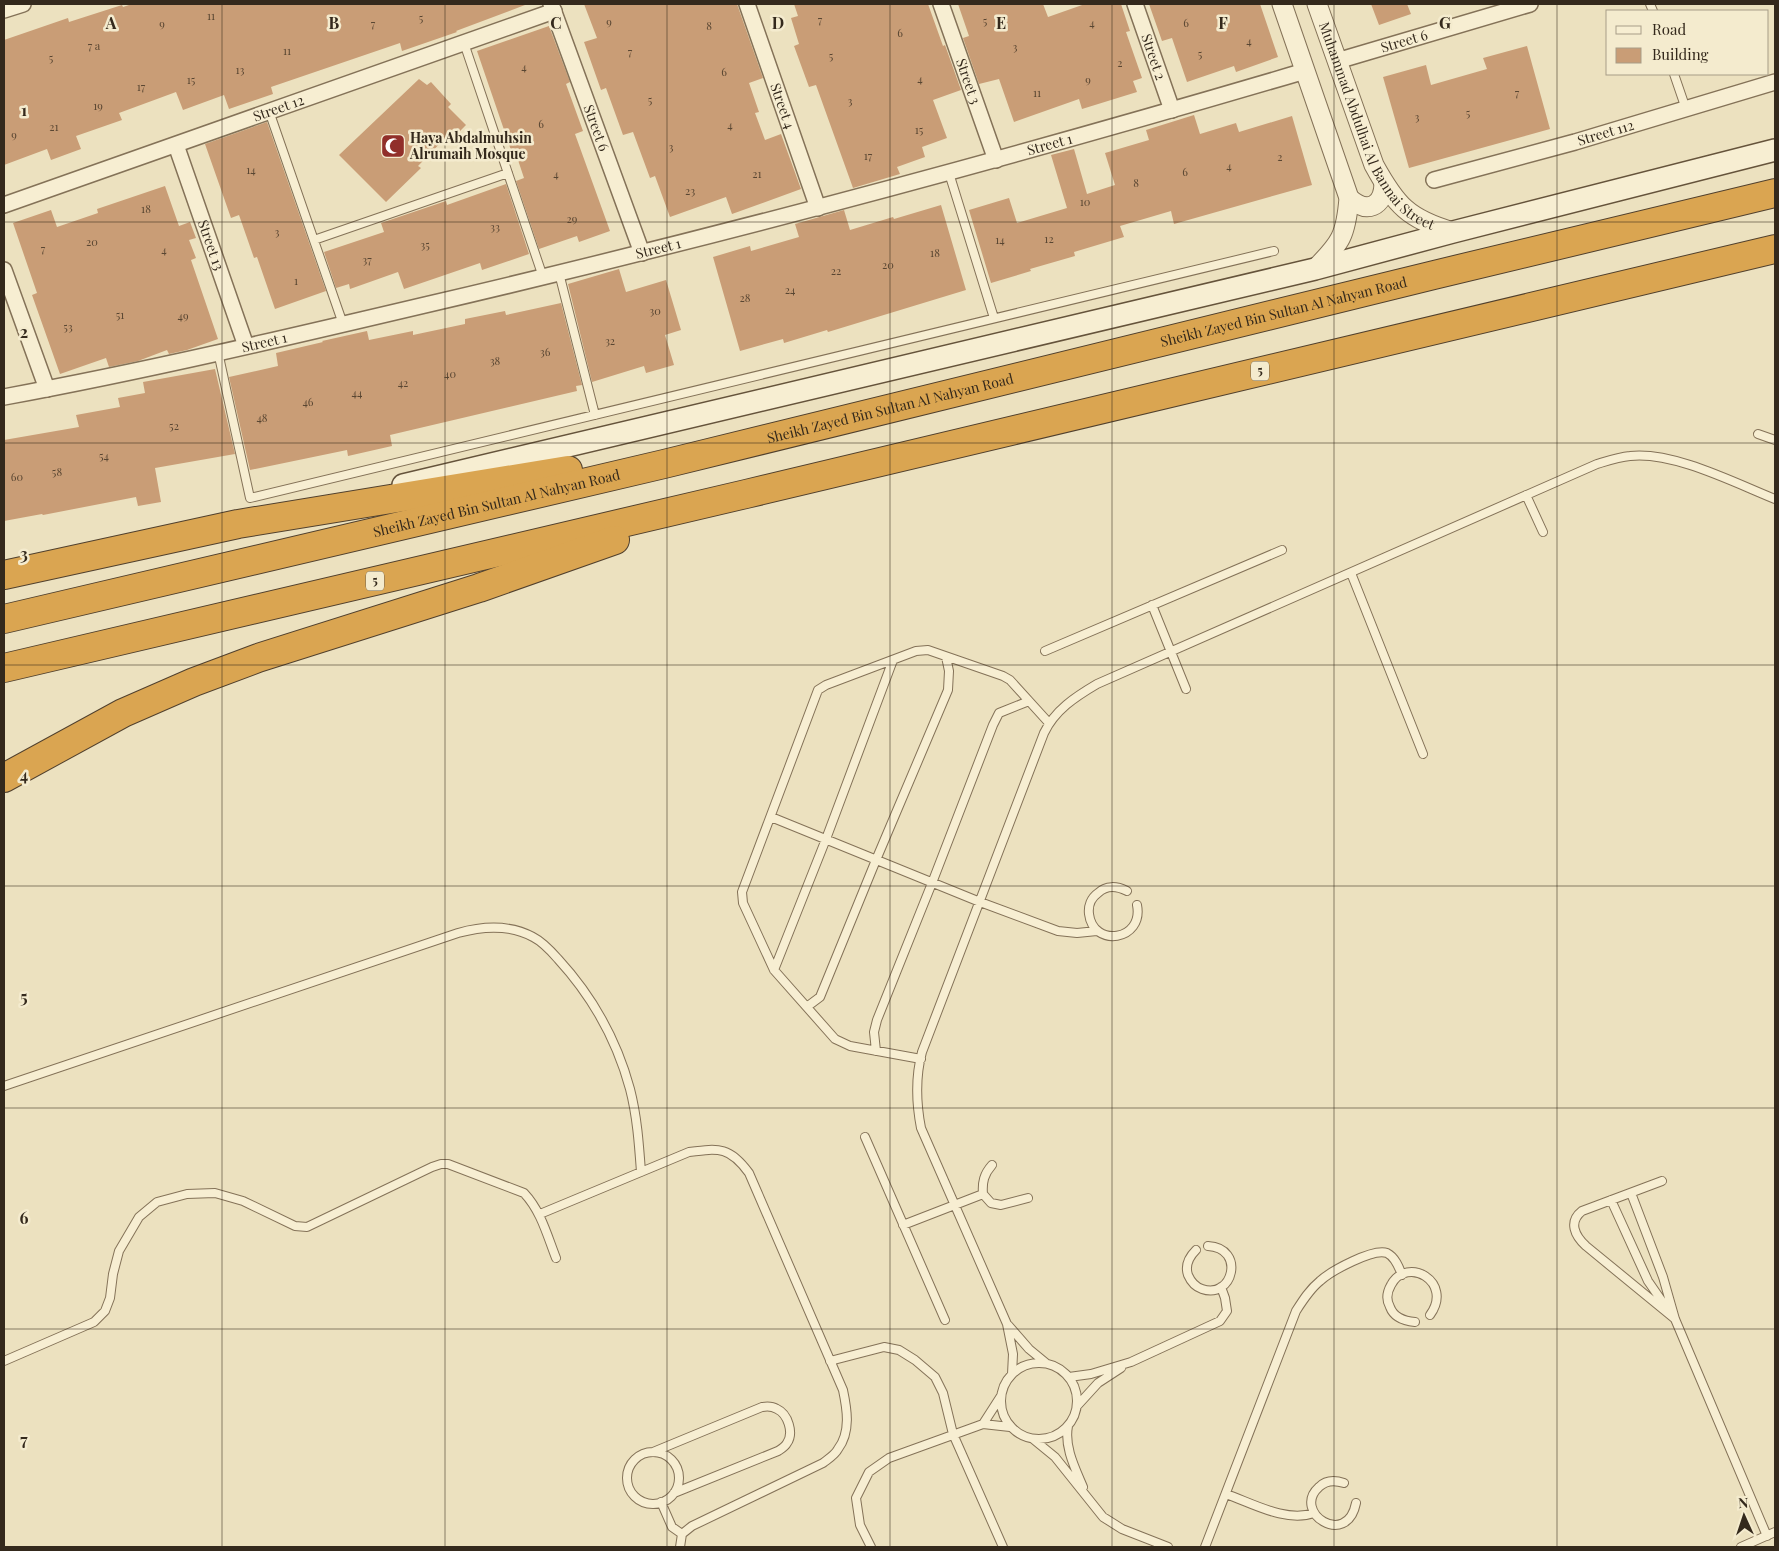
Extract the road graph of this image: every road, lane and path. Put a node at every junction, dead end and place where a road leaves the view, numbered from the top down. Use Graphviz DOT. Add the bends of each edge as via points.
graph roads {
  1 [pos="23,4"];
  2 [pos="747,4"];
  3 [pos="941,4"];
  4 [pos="1135,4"];
  5 [pos="1282,4"];
  6 [pos="1317,4"];
  7 [pos="1530,4"];
  8 [pos="553,7"];
  9 [pos="4,10"];
  10 [pos="464,43"];
  11 [pos="1337,61"];
  12 [pos="1305,71"];
  13 [pos="1674,75"];
  14 [pos="1775,82"];
  15 [pos="1686,109"];
  16 [pos="1172,110"];
  17 [pos="269,112"];
  18 [pos="176,145"];
  19 [pos="1775,150"];
  20 [pos="996,160"];
  21 [pos="508,173"];
  22 [pos="949,173"];
  23 [pos="1434,180"];
  24 [pos="1384,184"];
  25 [pos="1775,193"];
  26 [pos="1349,198"];
  27 [pos="4,206"];
  28 [pos="818,208"];
  29 [pos="1453,232"];
  30 [pos="314,240"];
  31 [pos="1775,249"];
  32 [pos="1274,251"];
  33 [pos="642,253"];
  34 [pos="1775,258"];
  35 [pos="1698,268"];
  36 [pos="1315,269"];
  37 [pos="4,270"];
  38 [pos="559,273"];
  39 [pos="543,278"];
  40 [pos="994,318"];
  41 [pos="343,324"];
  42 [pos="246,346"];
  43 [pos="218,352"];
  44 [pos="47,389"];
  45 [pos="4,397"];
  46 [pos="595,415"];
  47 [pos="1758,434"];
  48 [pos="1775,440"];
  49 [pos="664,464"];
  50 [pos="746,494"];
  51 [pos="1526,496"];
  52 [pos="1775,499"];
  53 [pos="238,524"];
  54 [pos="1543,532"];
  55 [pos="1282,550"];
  56 [pos="1351,573"];
  57 [pos="4,575"];
  58 [pos="1152,605"];
  59 [pos="4,620"];
  60 [pos="1045,651"];
  61 [pos="1171,651"];
  62 [pos="946,656"];
  63 [pos="893,660"];
  64 [pos="4,668"];
  65 [pos="1186,688"];
  66 [pos="1029,700"];
  67 [pos="1049,723"];
  68 [pos="1423,754"];
  69 [pos="4,778"];
  70 [pos="771,817"];
  71 [pos="826,840"];
  72 [pos="876,860"];
  73 [pos="932,883"];
  74 [pos="1127,891"];
  75 [pos="980,902"];
  76 [pos="1137,905"];
  77 [pos="1097,931"];
  78 [pos="774,970"];
  79 [pos="808,1006"];
  80 [pos="876,1051"];
  81 [pos="920,1059"];
  82 [pos="4,1086"];
  83 [pos="865,1137"];
  84 [pos="992,1165"];
  85 [pos="641,1172"];
  86 [pos="1662,1181"];
  87 [pos="1631,1193"];
  88 [pos="982,1194"];
  89 [pos="1028,1198"];
  90 [pos="1612,1200"];
  91 [pos="954,1204"];
  92 [pos="540,1214"];
  93 [pos="904,1225"];
  94 [pos="1208,1246"];
  95 [pos="1196,1250"];
  96 [pos="556,1258"];
  97 [pos="1402,1275"];
  98 [pos="1220,1287"];
  99 [pos="1430,1316"];
  100 [pos="1675,1319"];
  101 [pos="945,1320"];
  102 [pos="1415,1322"];
  103 [pos="1007,1324"];
  104 [pos="4,1361"];
  105 [pos="830,1361"];
  106 [pos="1131,1362"];
  107 [pos="1047,1364"];
  108 [pos="1012,1374"];
  109 [pos="1069,1377"];
  110 [pos="1001,1396"];
  111 [pos="1077,1406"];
  112 [pos="983,1424"];
  113 [pos="1068,1426"];
  114 [pos="1010,1427"];
  115 [pos="953,1434"];
  116 [pos="1034,1439"];
  117 [pos="653,1452"];
  118 [pos="1344,1483"];
  119 [pos="674,1493"];
  120 [pos="1085,1493"];
  121 [pos="1226,1494"];
  122 [pos="661,1502"];
  123 [pos="1356,1503"];
  124 [pos="1314,1513"];
  125 [pos="1775,1532"];
  126 [pos="682,1534"];
  127 [pos="1767,1536"];
  128 [pos="680,1547"];
  129 [pos="871,1547"];
  130 [pos="1003,1547"];
  131 [pos="1168,1547"];
  132 [pos="1205,1547"];
  133 [pos="1741,1547"];
  1 -- 9 [label="street"];
  2 -- 28 [label="street, Street 4"];
  3 -- 20 [label="street, Street 3"];
  4 -- 16 [label="street, Street 2"];
  5 -- 12 [label="street"];
  6 -- 11 [label="street, Muhammad Abdulhai Al Bannai Street"];
  7 -- 11 [label="street, Street 6"];
  8 -- 10 [label="street, Street 12"];
  8 -- 33 [label="street, Street 6"];
  10 -- 17 [label="street, Street 12"];
  10 -- 21 [label="lane"];
  11 -- 24 [label="street, Muhammad Abdulhai Al Bannai Street" via="1374,165"];
  12 -- 16 [label="street, Street 1"];
  12 -- 26 [label="street"];
  13 -- 15 [label="lane"];
  14 -- 15 [label="street, Street 112"];
  15 -- 23 [label="street, Street 112"];
  16 -- 20 [label="street, Street 1"];
  17 -- 18 [label="street, Street 12"];
  17 -- 30 [label="lane"];
  18 -- 27 [label="street, Street 12"];
  18 -- 42 [label="street, Street 13"];
  19 -- 29 [label="main road"];
  20 -- 22 [label="street, Street 1"];
  21 -- 30 [label="lane"];
  21 -- 39 [label="lane"];
  22 -- 28 [label="street, Street 1"];
  22 -- 40 [label="lane"];
  24 -- 26 [label="street" via="1378,204 1368,208 1357,206"];
  24 -- 29 [label="street, Muhammad Abdulhai Al Bannai Street" via="1407,212 1428,225"];
  25 -- 49 [label="highway, Sheikh Zayed Bin Sultan Al Nahyan Road"];
  26 -- 36 [label="street" via="1346,225 1335,250"];
  28 -- 33 [label="street, Street 1"];
  29 -- 36 [label="main road"];
  30 -- 41 [label="lane"];
  31 -- 35 [label="highway, 5"];
  32 -- 40 [label="lane"];
  33 -- 38 [label="street, Street 1"];
  34 -- 35 [label="highway"];
  35 -- 50 [label="highway, 5"];
  36 -- 53 [label="main road"];
  37 -- 44 [label="street"];
  38 -- 39 [label="street, Street 1"];
  38 -- 46 [label="lane"];
  39 -- 41 [label="street, Street 1"];
  40 -- 46 [label="lane"];
  41 -- 42 [label="street, Street 1"];
  42 -- 43 [label="street, Street 1"];
  43 -- 44 [label="street, Street 1"];
  43 -- 46 [label="lane" via="250,498"];
  44 -- 45 [label="street, Street 1"];
  47 -- 48 [label="lane"];
  49 -- 53 [label="highway" via="600,465"];
  49 -- 59 [label="highway, Sheikh Zayed Bin Sultan Al Nahyan Road"];
  50 -- 64 [label="highway, 5"];
  50 -- 69 [label="highway" via="479,588 258,658 194,682 123,713"];
  51 -- 52 [label="lane" via="1597,464 1644,455 1677,460"];
  51 -- 54 [label="lane"];
  51 -- 56 [label="lane"];
  53 -- 57 [label="highway"];
  55 -- 58 [label="lane"];
  56 -- 61 [label="lane"];
  56 -- 68 [label="lane"];
  58 -- 60 [label="lane"];
  58 -- 61 [label="lane"];
  61 -- 65 [label="lane"];
  61 -- 67 [label="lane" via="1083,692"];
  62 -- 63 [label="lane" via="928,650"];
  62 -- 66 [label="lane" via="1003,676"];
  62 -- 72 [label="lane" via="948,690"];
  63 -- 70 [label="lane" via="818,690"];
  63 -- 71 [label="lane"];
  66 -- 67 [label="lane"];
  66 -- 73 [label="lane" via="1000,713 992,725"];
  67 -- 75 [label="lane"];
  70 -- 71 [label="lane"];
  70 -- 78 [label="lane" via="742,892 743,903"];
  71 -- 72 [label="lane"];
  71 -- 78 [label="lane"];
  72 -- 73 [label="lane"];
  72 -- 79 [label="lane" via="820,997"];
  73 -- 75 [label="lane"];
  73 -- 80 [label="lane" via="877,1020 874,1032"];
  74 -- 77 [label="lane" via="1105,888 1092,899 1088,910 1090,922"];
  75 -- 77 [label="lane" via="1058,931 1077,934"];
  75 -- 81 [label="lane"];
  76 -- 77 [label="lane" via="1136,922 1125,934 1108,936"];
  78 -- 79 [label="lane"];
  79 -- 80 [label="lane" via="835,1039 850,1046"];
  80 -- 81 [label="lane"];
  81 -- 91 [label="lane" via="916,1095 921,1128"];
  82 -- 85 [label="lane" via="458,933 504,928 534,937 546,946 574,977 598,1012 617,1049 630,1089 638,1130"];
  83 -- 93 [label="lane"];
  84 -- 88 [label="lane" via="986,1172"];
  85 -- 92 [label="lane"];
  85 -- 105 [label="lane" via="689,1152 708,1149 727,1151 740,1160 750,1173"];
  86 -- 87 [label="lane"];
  87 -- 90 [label="lane"];
  87 -- 100 [label="lane" via="1663,1277"];
  88 -- 89 [label="lane" via="991,1203 1001,1205"];
  88 -- 91 [label="lane"];
  90 -- 100 [label="lane" via="1648,1281"];
  90 -- 100 [label="lane" via="1578,1214 1574,1222 1577,1236"];
  91 -- 93 [label="lane"];
  91 -- 103 [label="lane"];
  92 -- 96 [label="lane"];
  92 -- 104 [label="lane" via="524,1193 448,1164 432,1167 307,1227 295,1226 243,1201 215,1193 187,1194 157,1202 139,1217 118,1250 105,1311 94,1322"];
  93 -- 101 [label="lane"];
  94 -- 98 [label="lane" via="1215,1246 1226,1253 1232,1265 1230,1278"];
  95 -- 98 [label="lane" via="1188,1261 1191,1280 1208,1290"];
  97 -- 99 [label="lane" via="1422,1274 1434,1285 1438,1301"];
  97 -- 102 [label="lane" via="1392,1282 1388,1290 1389,1306 1399,1318"];
  97 -- 121 [label="lane" via="1388,1254 1372,1254 1337,1270 1307,1293 1296,1311"];
  98 -- 106 [label="lane" via="1227,1311 1220,1321"];
  100 -- 127 [label="lane"];
  103 -- 107 [label="lane"];
  103 -- 108 [label="lane" via="1013,1354"];
  105 -- 115 [label="lane" via="884,1347 899,1350 916,1360 935,1377"];
  105 -- 126 [label="lane" via="843,1390 848,1413 846,1432 838,1449 823,1463 692,1526"];
  106 -- 109 [label="lane"];
  106 -- 111 [label="lane" via="1098,1383"];
  107 -- 108 [label="lane" via="1028,1364"];
  107 -- 109 [label="lane"];
  108 -- 110 [label="lane"];
  109 -- 111 [label="lane" via="1076,1391"];
  110 -- 112 [label="lane"];
  110 -- 114 [label="lane" via="1004,1418"];
  111 -- 113 [label="lane"];
  112 -- 114 [label="lane"];
  112 -- 115 [label="lane"];
  113 -- 116 [label="lane" via="1052,1437"];
  113 -- 120 [label="lane" via="1067,1441"];
  114 -- 116 [label="lane"];
  115 -- 129 [label="lane" via="889,1458 869,1472 856,1498 860,1525"];
  115 -- 130 [label="lane"];
  116 -- 120 [label="lane" via="1055,1457"];
  117 -- 119 [label="lane" via="662,1453 674,1462 678,1470 678,1486"];
  117 -- 119 [label="lane" via="762,1407 771,1406 786,1417 790,1427 787,1445"];
  117 -- 122 [label="lane" via="632,1462 628,1470 628,1486 638,1499"];
  118 -- 124 [label="lane" via="1329,1481 1321,1484 1312,1497"];
  119 -- 122 [label="lane"];
  120 -- 131 [label="lane" via="1098,1512 1111,1523"];
  121 -- 124 [label="lane" via="1286,1516"];
  121 -- 132 [label="lane"];
  122 -- 126 [label="lane" via="672,1528"];
  123 -- 124 [label="lane" via="1351,1517 1338,1525 1324,1523"];
  125 -- 127 [label="lane"];
  126 -- 128 [label="lane"];
  127 -- 133 [label="lane"];
}
